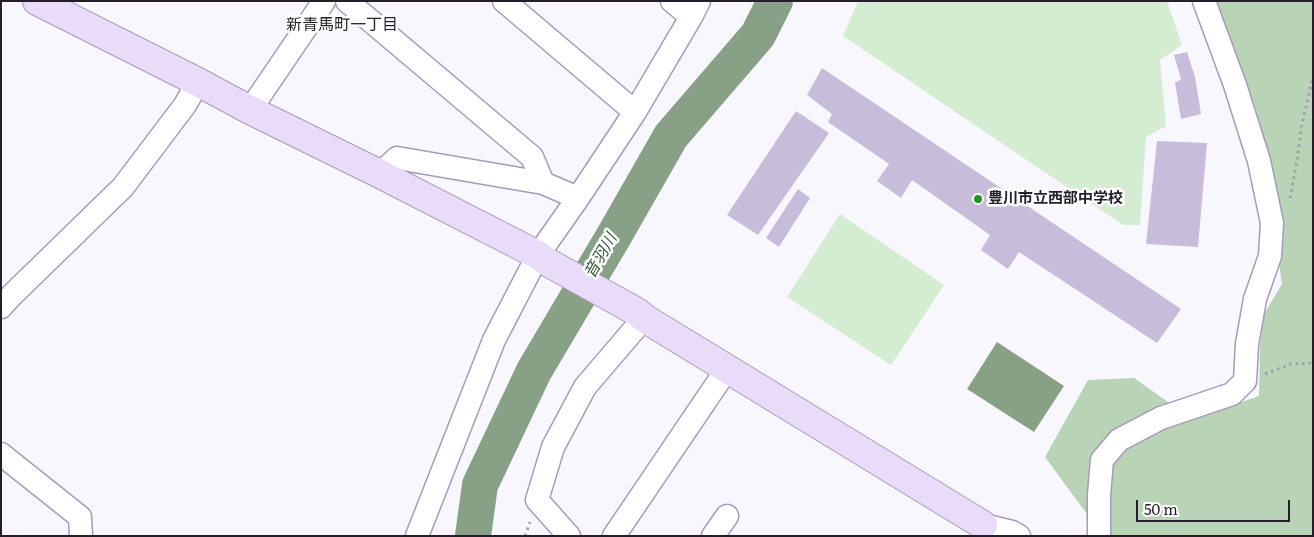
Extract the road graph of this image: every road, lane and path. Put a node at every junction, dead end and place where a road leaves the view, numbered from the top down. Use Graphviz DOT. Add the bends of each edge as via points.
graph roads {
  1 [pos="37,1"];
  2 [pos="324,1"];
  3 [pos="347,1"];
  4 [pos="504,1"];
  5 [pos="672,1"];
  6 [pos="1204,1"];
  7 [pos="695,9"];
  8 [pos="1313,76"];
  9 [pos="198,82"];
  10 [pos="250,110"];
  11 [pos="634,112"];
  12 [pos="380,174"];
  13 [pos="543,183"];
  14 [pos="578,198"];
  15 [pos="1288,202"];
  16 [pos="538,255"];
  17 [pos="1,307"];
  18 [pos="641,315"];
  19 [pos="1313,363"];
  20 [pos="727,369"];
  21 [pos="1245,381"];
  22 [pos="1,454"];
  23 [pos="727,516"];
  24 [pos="983,525"];
  25 [pos="82,536"];
  26 [pos="417,536"];
  27 [pos="569,536"];
  28 [pos="614,536"];
  29 [pos="714,536"];
  30 [pos="1019,536"];
  31 [pos="1099,536"];
  1 -- 9 [label="street"];
  2 -- 10 [label="street"];
  3 -- 13 [label="street" via="532,157"];
  4 -- 11 [label="street"];
  5 -- 7 [label="street"];
  6 -- 21 [label="street" via="1259,162 1272,223 1270,256 1255,299 1247,344"];
  7 -- 11 [label="street"];
  8 -- 15 [label="path"];
  9 -- 10 [label="street"];
  9 -- 17 [label="street" via="186,105 123,187"];
  10 -- 12 [label="street"];
  11 -- 14 [label="street"];
  12 -- 13 [label="street" via="398,158"];
  12 -- 16 [label="street"];
  13 -- 14 [label="street"];
  14 -- 16 [label="street"];
  16 -- 18 [label="street"];
  16 -- 26 [label="street" via="494,340"];
  18 -- 20 [label="street"];
  18 -- 27 [label="street" via="585,387 553,447 537,500"];
  19 -- 21 [label="path" via="1291,364"];
  20 -- 24 [label="street"];
  20 -- 28 [label="street"];
  21 -- 31 [label="street" via="1232,394 1161,418 1119,440 1102,460"];
  22 -- 25 [label="street" via="80,518"];
  23 -- 29 [label="street"];
  24 -- 30 [label="street"];
}
